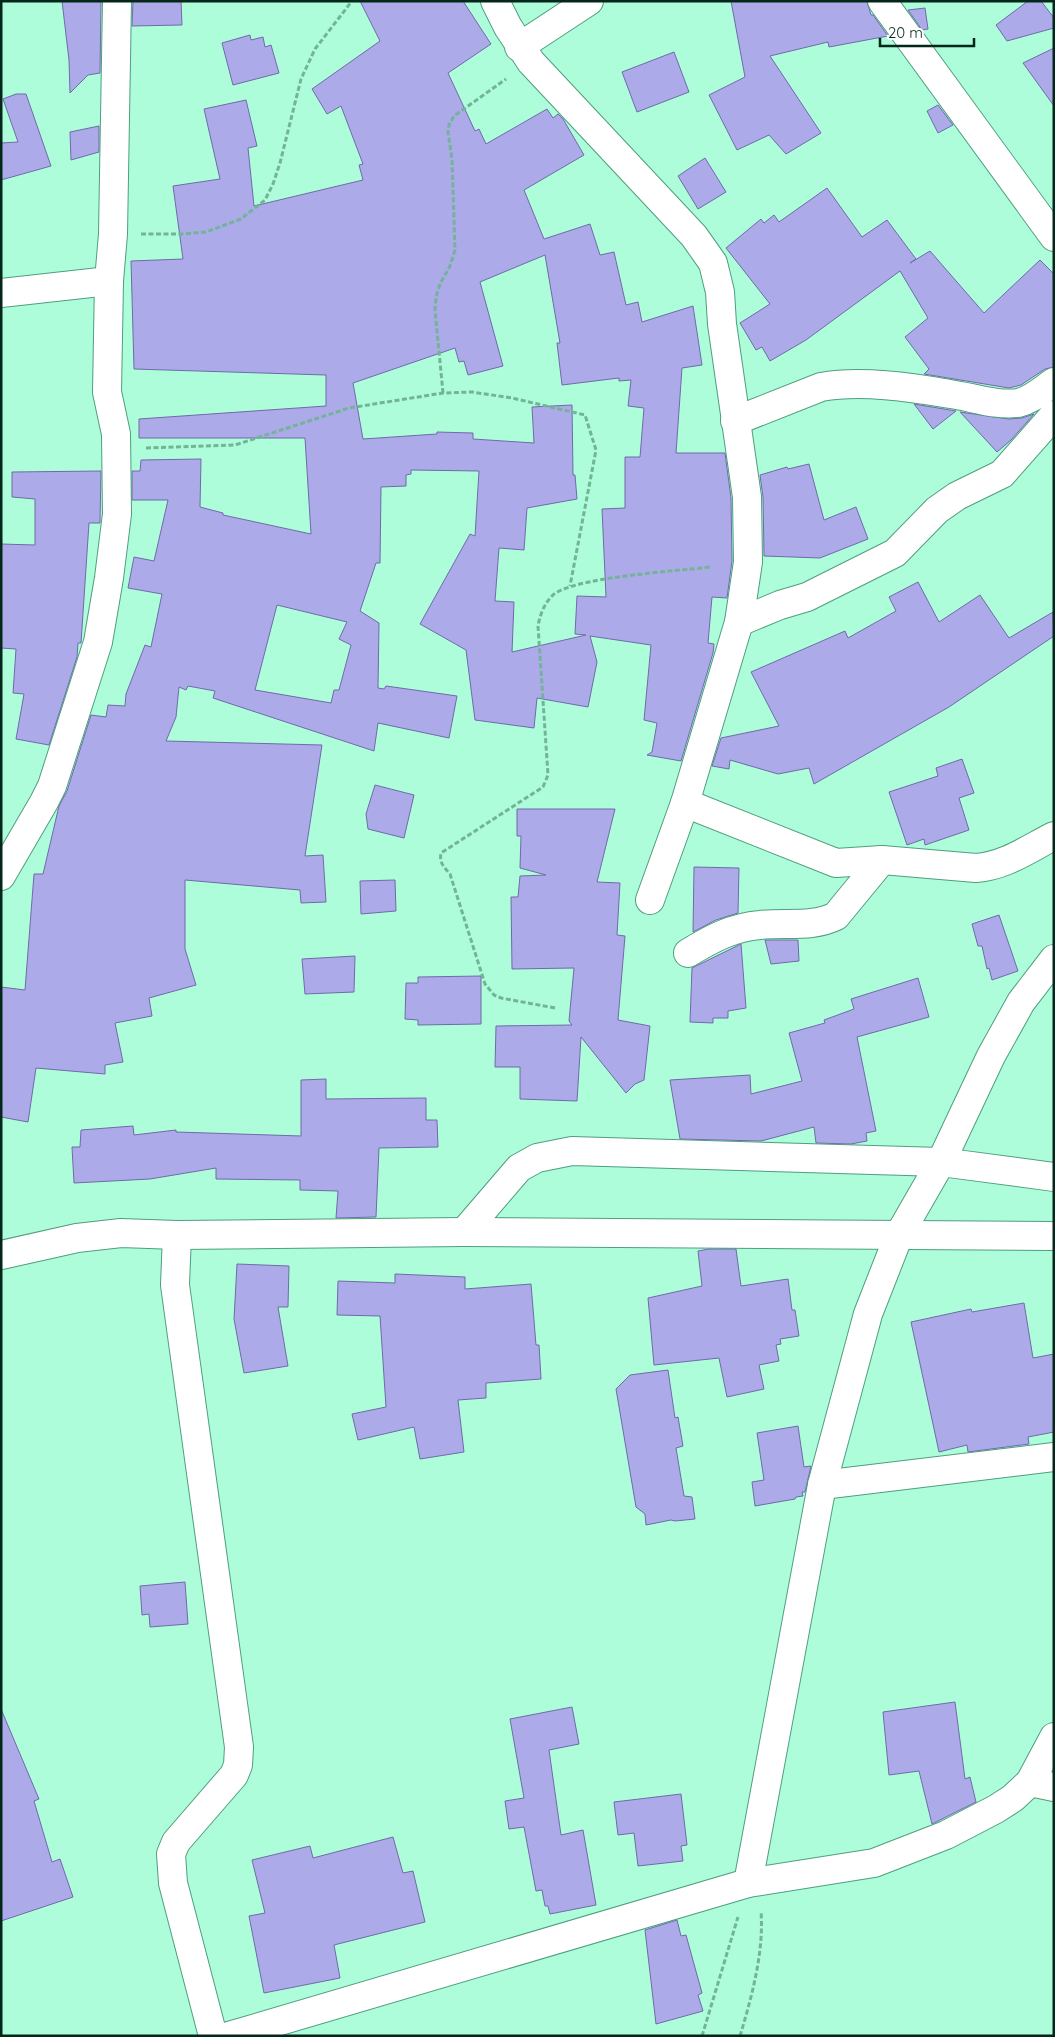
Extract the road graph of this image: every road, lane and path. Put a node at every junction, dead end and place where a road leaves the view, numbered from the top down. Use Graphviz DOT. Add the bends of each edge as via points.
graph roads {
  1 [pos="116,1"];
  2 [pos="352,1"];
  3 [pos="495,1"];
  4 [pos="589,1"];
  5 [pos="882,1"];
  6 [pos="525,54"];
  7 [pos="113,234"];
  8 [pos="1054,237"];
  9 [pos="109,281"];
  10 [pos="1,293"];
  11 [pos="1054,382"];
  12 [pos="442,393"];
  13 [pos="1054,415"];
  14 [pos="735,421"];
  15 [pos="117,449"];
  16 [pos="710,567"];
  17 [pos="570,587"];
  18 [pos="740,622"];
  19 [pos="685,803"];
  20 [pos="1054,836"];
  21 [pos="882,860"];
  22 [pos="1,876"];
  23 [pos="650,900"];
  24 [pos="688,952"];
  25 [pos="1054,960"];
  26 [pos="555,1008"];
  27 [pos="941,1162"];
  28 [pos="1054,1177"];
  29 [pos="464,1232"];
  30 [pos="177,1235"];
  31 [pos="899,1235"];
  32 [pos="1054,1236"];
  33 [pos="1,1256"];
  34 [pos="1054,1457"];
  35 [pos="822,1485"];
  36 [pos="1054,1738"];
  37 [pos="1042,1784"];
  38 [pos="754,1882"];
  39 [pos="212,2036"];
  40 [pos="229,2036"];
  41 [pos="702,2036"];
  42 [pos="740,2036"];
  1 -- 7 [label="street"];
  2 -- 7 [label="path" via="315,49 300,79 280,164 265,200 241,219 206,232"];
  3 -- 6 [label="street"];
  4 -- 6 [label="street"];
  5 -- 8 [label="street"];
  6 -- 12 [label="path" via="454,116 449,126 455,250 438,291 435,310"];
  6 -- 14 [label="street" via="694,236 713,263 720,292"];
  7 -- 9 [label="street"];
  9 -- 10 [label="street"];
  9 -- 15 [label="street" via="107,392"];
  11 -- 14 [label="street" via="1028,400 1003,404 853,383 836,385 821,387"];
  12 -- 15 [label="path" via="349,408 235,445"];
  12 -- 17 [label="path" via="472,392 512,398 585,415 596,450"];
  13 -- 18 [label="street" via="1002,474 937,510 895,553 807,597"];
  14 -- 18 [label="street" via="747,497 748,562"];
  15 -- 22 [label="street" via="117,514 98,642 52,786"];
  16 -- 17 [label="path" via="584,582"];
  17 -- 26 [label="path" via="553,594 543,609 538,626 548,774 543,787 440,853 490,991 501,998"];
  18 -- 19 [label="street"];
  19 -- 21 [label="street" via="827,860 845,863"];
  19 -- 23 [label="street"];
  20 -- 21 [label="street" via="1000,865 990,867"];
  21 -- 24 [label="street" via="836,916 827,921 745,927 713,937"];
  25 -- 27 [label="street" via="1021,1002 991,1056"];
  27 -- 28 [label="street"];
  27 -- 29 [label="street" via="558,1153 537,1158 519,1168"];
  27 -- 31 [label="street"];
  29 -- 30 [label="street"];
  29 -- 31 [label="street"];
  30 -- 33 [label="street" via="98,1235"];
  30 -- 39 [label="street" via="175,1285 239,1747 234,1775 176,1842 171,1854 173,1883"];
  31 -- 32 [label="street"];
  31 -- 35 [label="street" via="868,1314"];
  34 -- 35 [label="street"];
  35 -- 38 [label="street"];
  36 -- 37 [label="street"];
  37 -- 38 [label="street" via="946,1834 874,1863"];
  38 -- 40 [label="street"];
  38 -- 41 [label="path"];
  38 -- 42 [label="path" via="762,1934"];
}
